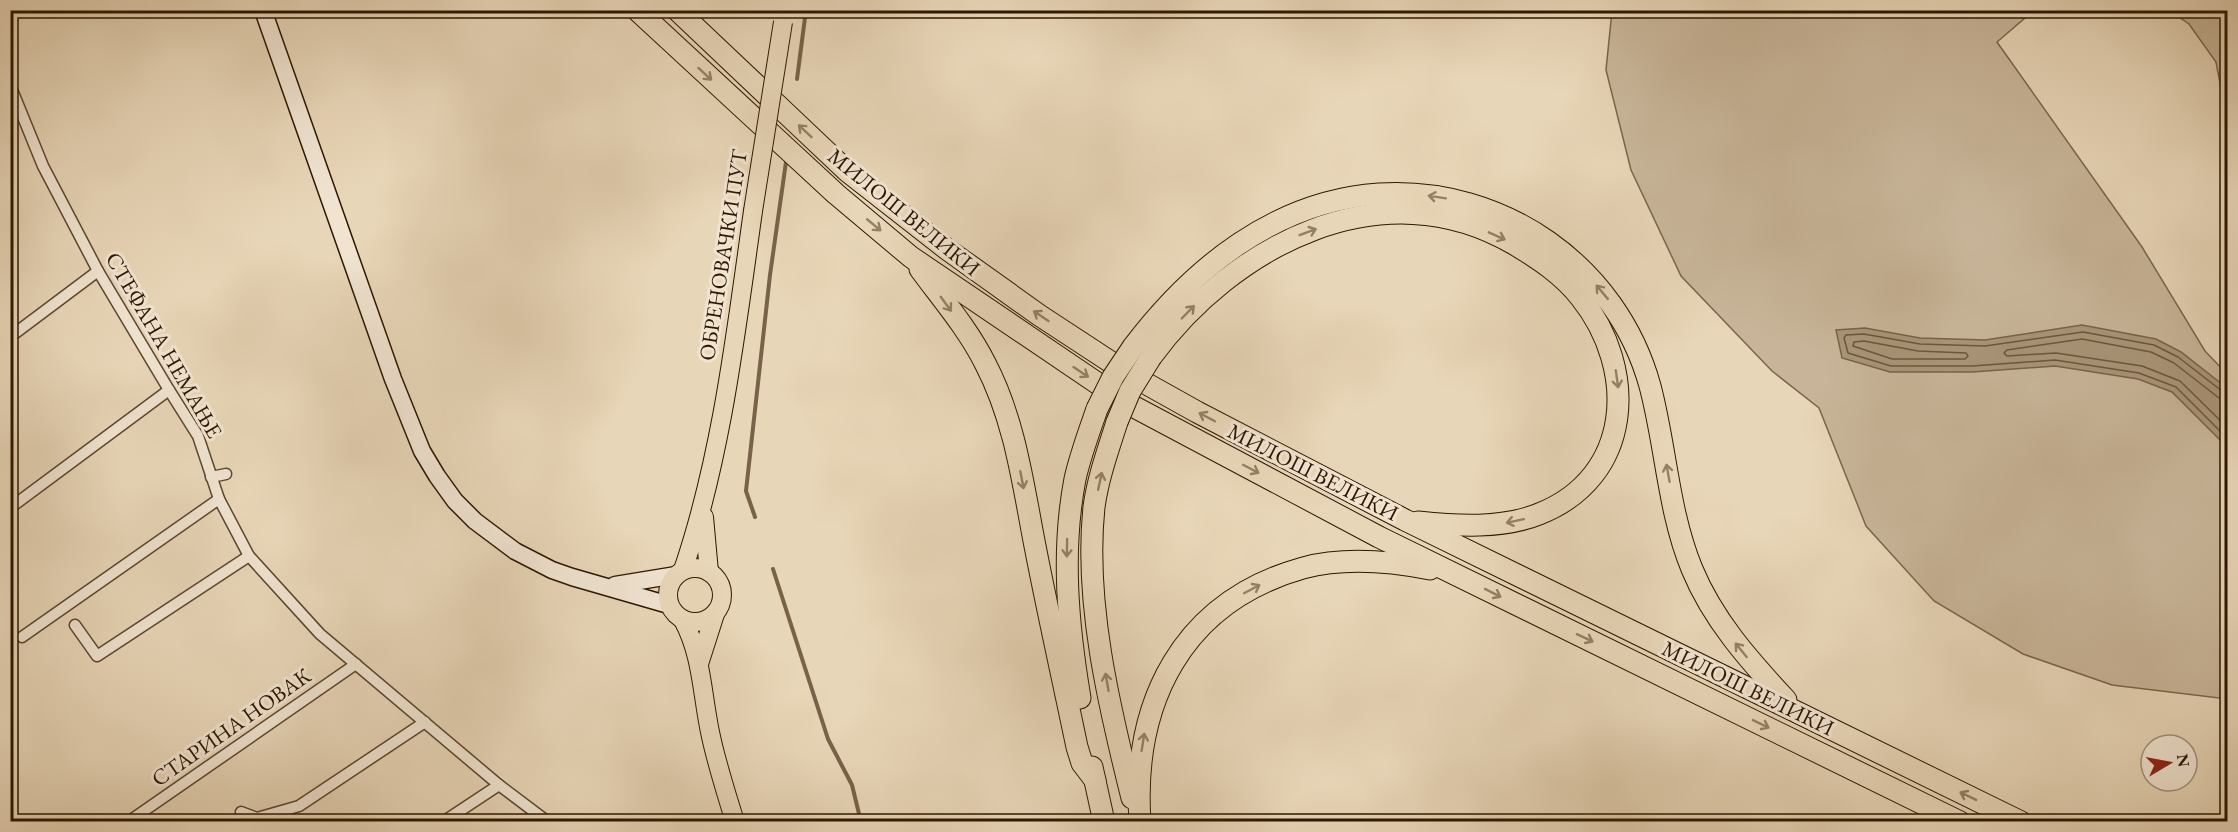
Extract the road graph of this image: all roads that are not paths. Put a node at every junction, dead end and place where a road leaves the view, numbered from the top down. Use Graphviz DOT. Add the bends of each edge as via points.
graph roads {
  1 [pos="263,10"];
  2 [pos="637,10"];
  3 [pos="677,10"];
  4 [pos="784,16"];
  5 [pos="10,85"];
  6 [pos="911,257"];
  7 [pos="98,271"];
  8 [pos="10,337"];
  9 [pos="1142,352"];
  10 [pos="168,390"];
  11 [pos="226,474"];
  12 [pos="211,477"];
  13 [pos="219,500"];
  14 [pos="703,505"];
  15 [pos="10,508"];
  16 [pos="1405,520"];
  17 [pos="249,556"];
  18 [pos="680,572"];
  19 [pos="710,572"];
  20 [pos="1454,573"];
  21 [pos="600,586"];
  22 [pos="669,605"];
  23 [pos="715,614"];
  24 [pos="683,620"];
  25 [pos="75,625"];
  26 [pos="22,637"];
  27 [pos="356,664"];
  28 [pos="699,664"];
  29 [pos="1794,710"];
  30 [pos="425,722"];
  31 [pos="1095,780"];
  32 [pos="499,785"];
  33 [pos="242,812"];
  34 [pos="128,822"];
  35 [pos="443,822"];
  36 [pos="548,822"];
  37 [pos="735,822"];
  38 [pos="1104,822"];
  39 [pos="1139,822"];
  40 [pos="1960,822"];
  41 [pos="2021,822"];
  1 -- 21 [label="main road" via="422,451 455,501 496,538 552,570"];
  2 -- 6 [label="highway, МИЛОШ ВЕЛИКИ, one-way" via="836,194"];
  16 -- 3 [label="highway, МИЛОШ ВЕЛИКИ, one-way" via="1197,412 1039,315 848,171"];
  4 -- 14 [label="main road, ОБРЕНОВАЧКИ ПУТ, bridge" via="734,343"];
  5 -- 7 [label="street, СТЕФАНА НЕМАЊЕ" via="43,166"];
  6 -- 20 [label="highway, МИЛОШ ВЕЛИКИ, one-way" via="1125,402"];
  6 -- 31 [label="highway, one-way" via="965,330 1004,405 1016,445 1077,747 1082,763"];
  7 -- 8 [label="street"];
  7 -- 10 [label="street, СТЕФАНА НЕМАЊЕ"];
  9 -- 16 [label="highway, one-way" via="1223,281 1256,258 1292,237 1330,223 1364,215 1401,213 1436,217 1470,224 1534,256 1580,297 1599,323 1610,348 1620,400 1615,429 1604,457 1563,504 1538,515 1485,525"];
  29 -- 9 [label="highway, one-way" via="1738,646 1701,591 1682,538 1649,384 1622,318 1562,251 1514,221 1455,199 1399,193 1309,208 1254,234 1182,289 1154,319"];
  9 -- 31 [label="highway, one-way, bridge" via="1113,377 1097,410 1076,477 1067,542 1074,662"];
  39 -- 9 [label="highway, one-way, bridge" via="1095,617 1092,551 1103,465"];
  10 -- 12 [label="street, СТЕФАНА НЕМАЊЕ" via="198,436"];
  10 -- 15 [label="street"];
  11 -- 12 [label="street"];
  12 -- 13 [label="street, СТЕФАНА НЕМАЊЕ"];
  13 -- 17 [label="street, СТЕФАНА НЕМАЊЕ"];
  13 -- 26 [label="street"];
  14 -- 18 [label="main road, ОБРЕНОВАЧКИ ПУТ"];
  14 -- 19 [label="main road, ОБРЕНОВАЧКИ ПУТ"];
  16 -- 29 [label="highway, МИЛОШ ВЕЛИКИ"];
  17 -- 25 [label="street" via="97,656"];
  17 -- 27 [label="street, СТЕФАНА НЕМАЊЕ" via="320,634"];
  18 -- 19 [label="main road" via="699,568"];
  18 -- 21 [label="main road" via="626,585"];
  18 -- 22 [label="main road" via="670,584"];
  19 -- 23 [label="main road" via="722,593"];
  39 -- 20 [label="highway, one-way" via="1143,742 1159,687 1179,654 1223,607 1251,588 1280,576 1332,563 1379,562"];
  20 -- 40 [label="highway, МИЛОШ ВЕЛИКИ, one-way"];
  21 -- 22 [label="main road"];
  22 -- 24 [label="main road"];
  23 -- 24 [label="main road" via="697,622"];
  23 -- 28 [label="main road"];
  24 -- 28 [label="main road"];
  27 -- 30 [label="street, СТЕФАНА НЕМАЊЕ"];
  27 -- 34 [label="street, СТАРИНА НОВАК"];
  28 -- 37 [label="main road" via="714,752"];
  41 -- 29 [label="highway, МИЛОШ ВЕЛИКИ, one-way"];
  30 -- 32 [label="street, СТЕФАНА НЕМАЊЕ"];
  30 -- 33 [label="street" via="298,806 257,818"];
  31 -- 38 [label="highway"];
  32 -- 35 [label="street"];
  32 -- 36 [label="street, СТЕФАНА НЕМАЊЕ"];
}
